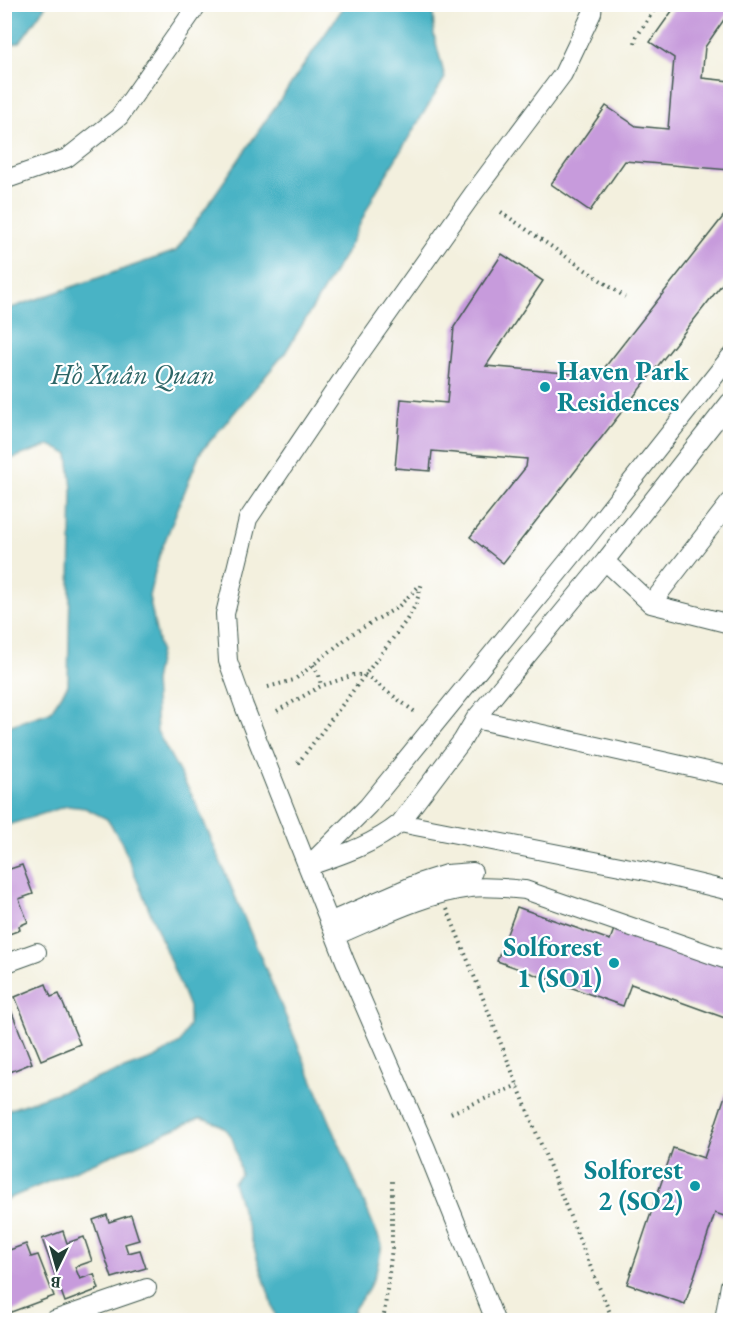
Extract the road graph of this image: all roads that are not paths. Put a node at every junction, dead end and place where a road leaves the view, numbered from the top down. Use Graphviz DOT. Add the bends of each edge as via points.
graph roads {
  1 [pos="198,4"];
  2 [pos="593,4"];
  3 [pos="4,180"];
  4 [pos="730,357"];
  5 [pos="730,402"];
  6 [pos="730,502"];
  7 [pos="605,561"];
  8 [pos="651,604"];
  9 [pos="730,624"];
  10 [pos="475,719"];
  11 [pos="730,776"];
  12 [pos="400,823"];
  13 [pos="308,866"];
  14 [pos="473,872"];
  15 [pos="730,891"];
  16 [pos="332,929"];
  17 [pos="37,952"];
  18 [pos="730,961"];
  19 [pos="4,964"];
  20 [pos="730,1285"];
  21 [pos="147,1288"];
  22 [pos="54,1320"];
  23 [pos="495,1320"];
  24 [pos="724,1320"];
  1 -- 3 [label="street" via="119,117 67,158"];
  2 -- 13 [label="street" via="563,74 356,358 248,519 225,614 228,662"];
  4 -- 13 [label="street" via="369,806"];
  5 -- 7 [label="street"];
  6 -- 8 [label="street"];
  7 -- 8 [label="street"];
  7 -- 10 [label="street"];
  8 -- 9 [label="street"];
  10 -- 11 [label="street"];
  10 -- 12 [label="street"];
  12 -- 13 [label="street" via="361,847"];
  12 -- 15 [label="street"];
  13 -- 16 [label="street"];
  14 -- 16 [label="street" via="446,874 421,882"];
  16 -- 18 [label="street" via="429,897 495,887 525,890"];
  16 -- 23 [label="street"];
  17 -- 19 [label="street"];
  20 -- 24 [label="street"];
  21 -- 22 [label="street"];
}
